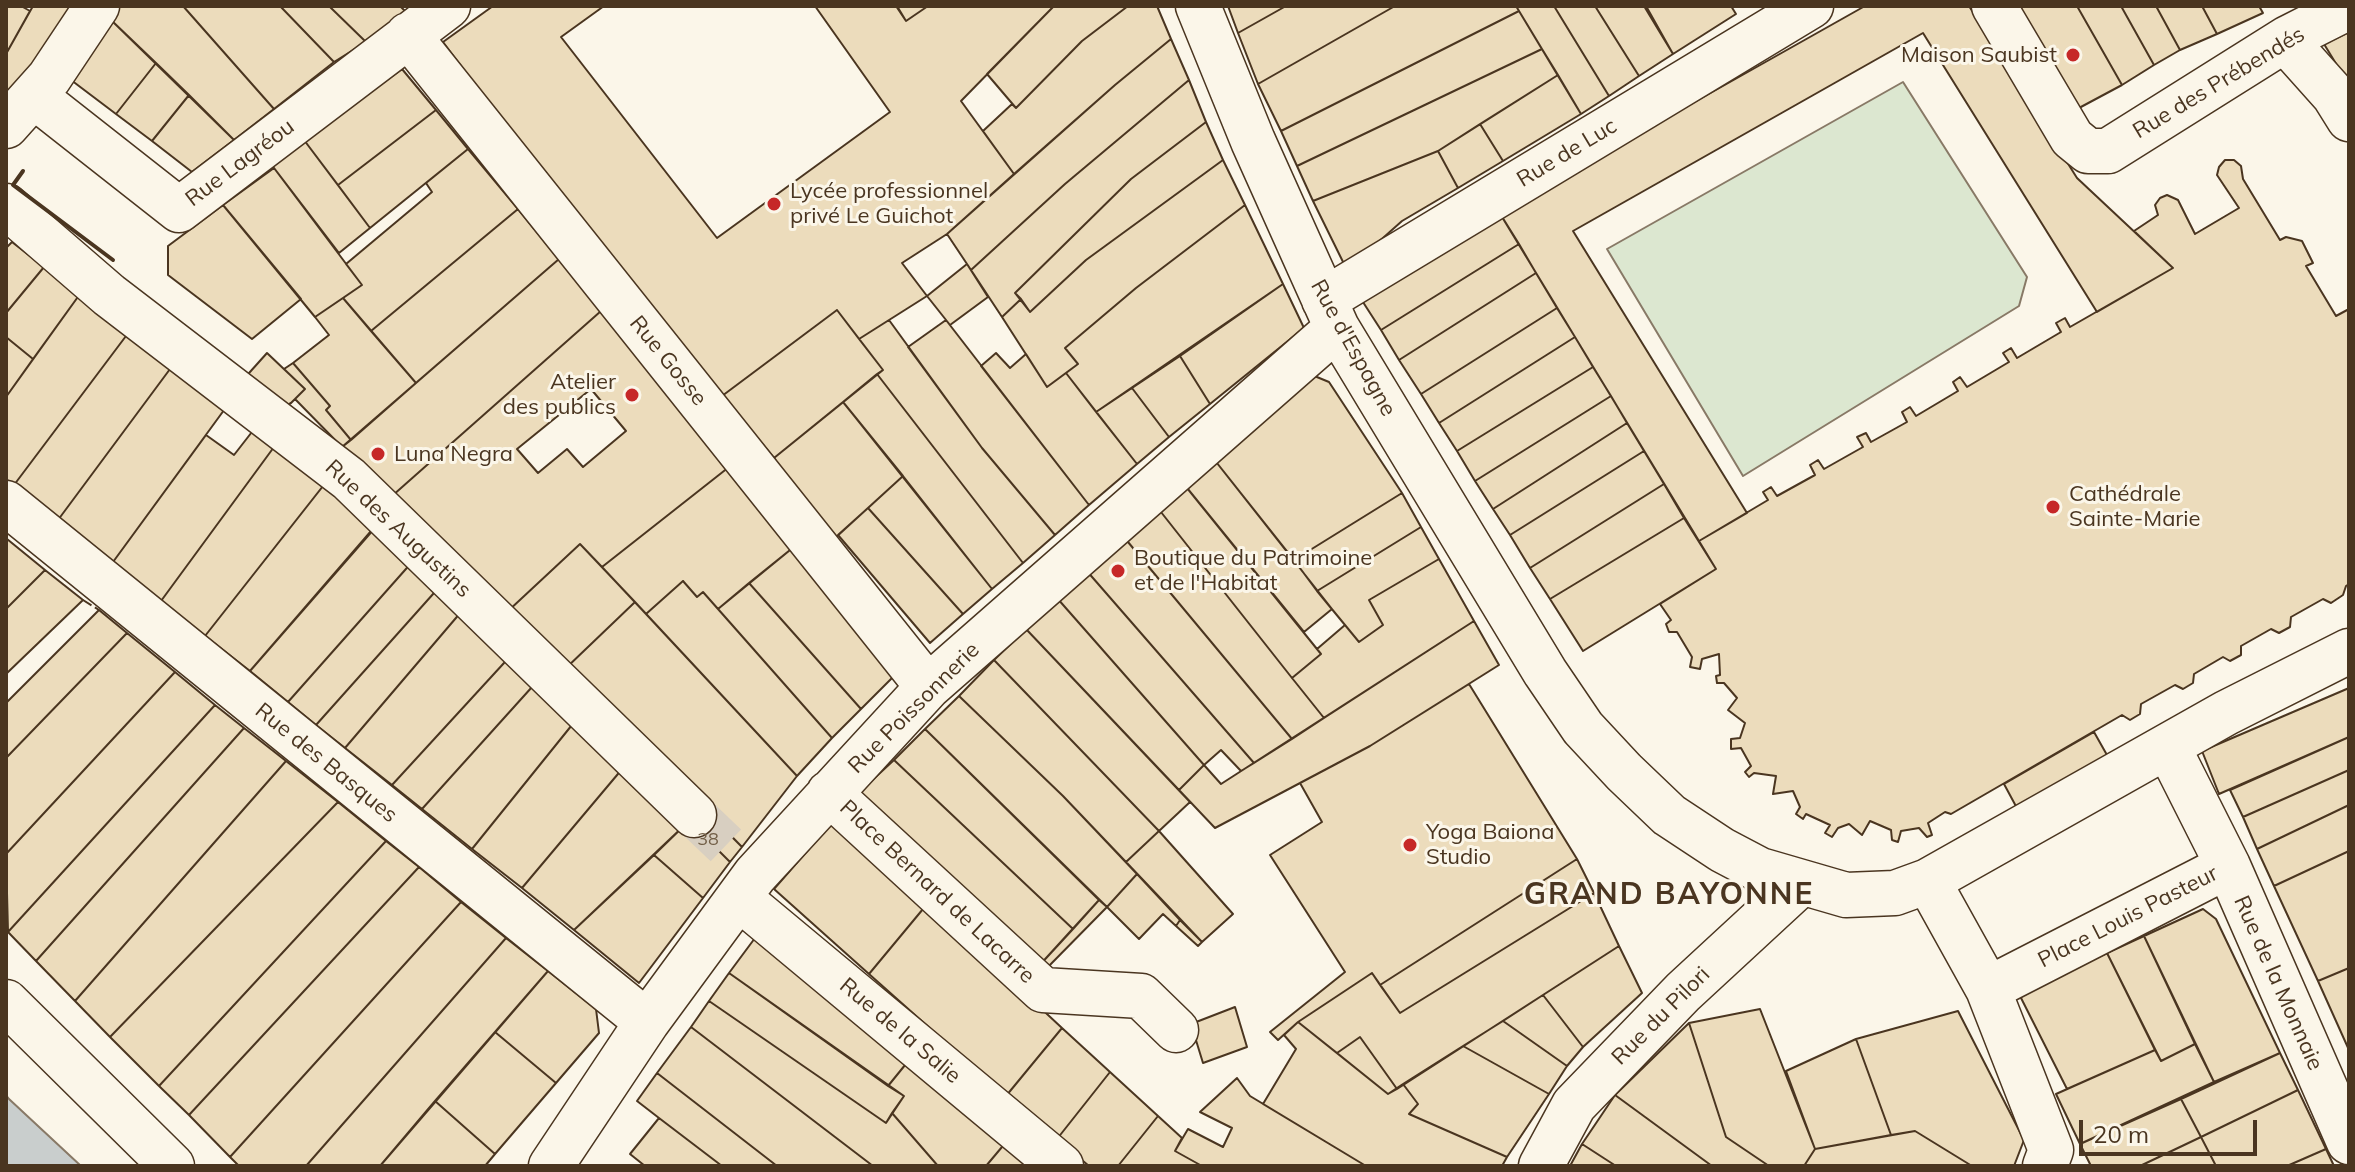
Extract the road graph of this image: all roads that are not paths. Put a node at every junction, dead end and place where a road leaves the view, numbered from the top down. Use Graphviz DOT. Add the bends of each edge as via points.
graph roads {
  1 [pos="97,6"];
  2 [pos="1198,6"];
  3 [pos="1811,6"];
  4 [pos="1994,6"];
  5 [pos="2349,7"];
  6 [pos="432,15"];
  7 [pos="2288,38"];
  8 [pos="20,111"];
  9 [pos="2349,119"];
  10 [pos="6,206"];
  11 [pos="1330,314"];
  12 [pos="6,503"];
  13 [pos="2349,651"];
  14 [pos="928,687"];
  15 [pos="2168,747"];
  16 [pos="829,793"];
  17 [pos="694,815"];
  18 [pos="2228,866"];
  19 [pos="743,876"];
  20 [pos="1928,881"];
  21 [pos="1801,883"];
  22 [pos="1988,989"];
  23 [pos="6,1002"];
  24 [pos="647,1022"];
  25 [pos="1176,1030"];
  26 [pos="2349,1142"];
  27 [pos="565,1161"];
  28 [pos="172,1166"];
  29 [pos="1061,1166"];
  30 [pos="1541,1166"];
  31 [pos="2045,1166"];
  1 -- 8 [label="street"];
  2 -- 11 [label="street, Rue d'Espagne"];
  3 -- 11 [label="street, Rue de Luc"];
  4 -- 7 [label="street, Rue des Prébendés" via="2072,138 2088,151 2108,151"];
  5 -- 7 [label="street, Rue des Prébendés"];
  6 -- 8 [label="street, Rue Lagréou" via="179,210"];
  6 -- 14 [label="street, Rue Gosse"];
  7 -- 9 [label="street"];
  10 -- 17 [label="street, Rue des Augustins" via="109,295 349,479"];
  11 -- 14 [label="street, Rue Poissonnerie"];
  11 -- 21 [label="street, Rue d'Espagne" via="1583,728 1669,815 1760,870"];
  12 -- 24 [label="street, Rue des Basques"];
  13 -- 15 [label="street"];
  14 -- 16 [label="street, Rue Poissonnerie"];
  15 -- 18 [label="street, Place Louis Pasteur"];
  15 -- 20 [label="street"];
  16 -- 19 [label="street, Rue Poissonnerie"];
  16 -- 25 [label="street, Place Bernard de Lacarre" via="1043,990 1141,980"];
  18 -- 22 [label="street, Place Louis Pasteur"];
  18 -- 26 [label="street, Rue de la Monnaie"];
  19 -- 24 [label="street, Rue Poissonnerie"];
  19 -- 29 [label="street, Rue de la Salie"];
  20 -- 21 [label="street" via="1895,893 1846,895"];
  20 -- 22 [label="street"];
  21 -- 30 [label="street, Rue du Pilori" via="1683,992 1574,1105"];
  22 -- 31 [label="street" via="2051,1150"];
  23 -- 28 [label="street"];
  24 -- 27 [label="street, Rue Poissonnerie"];
}
